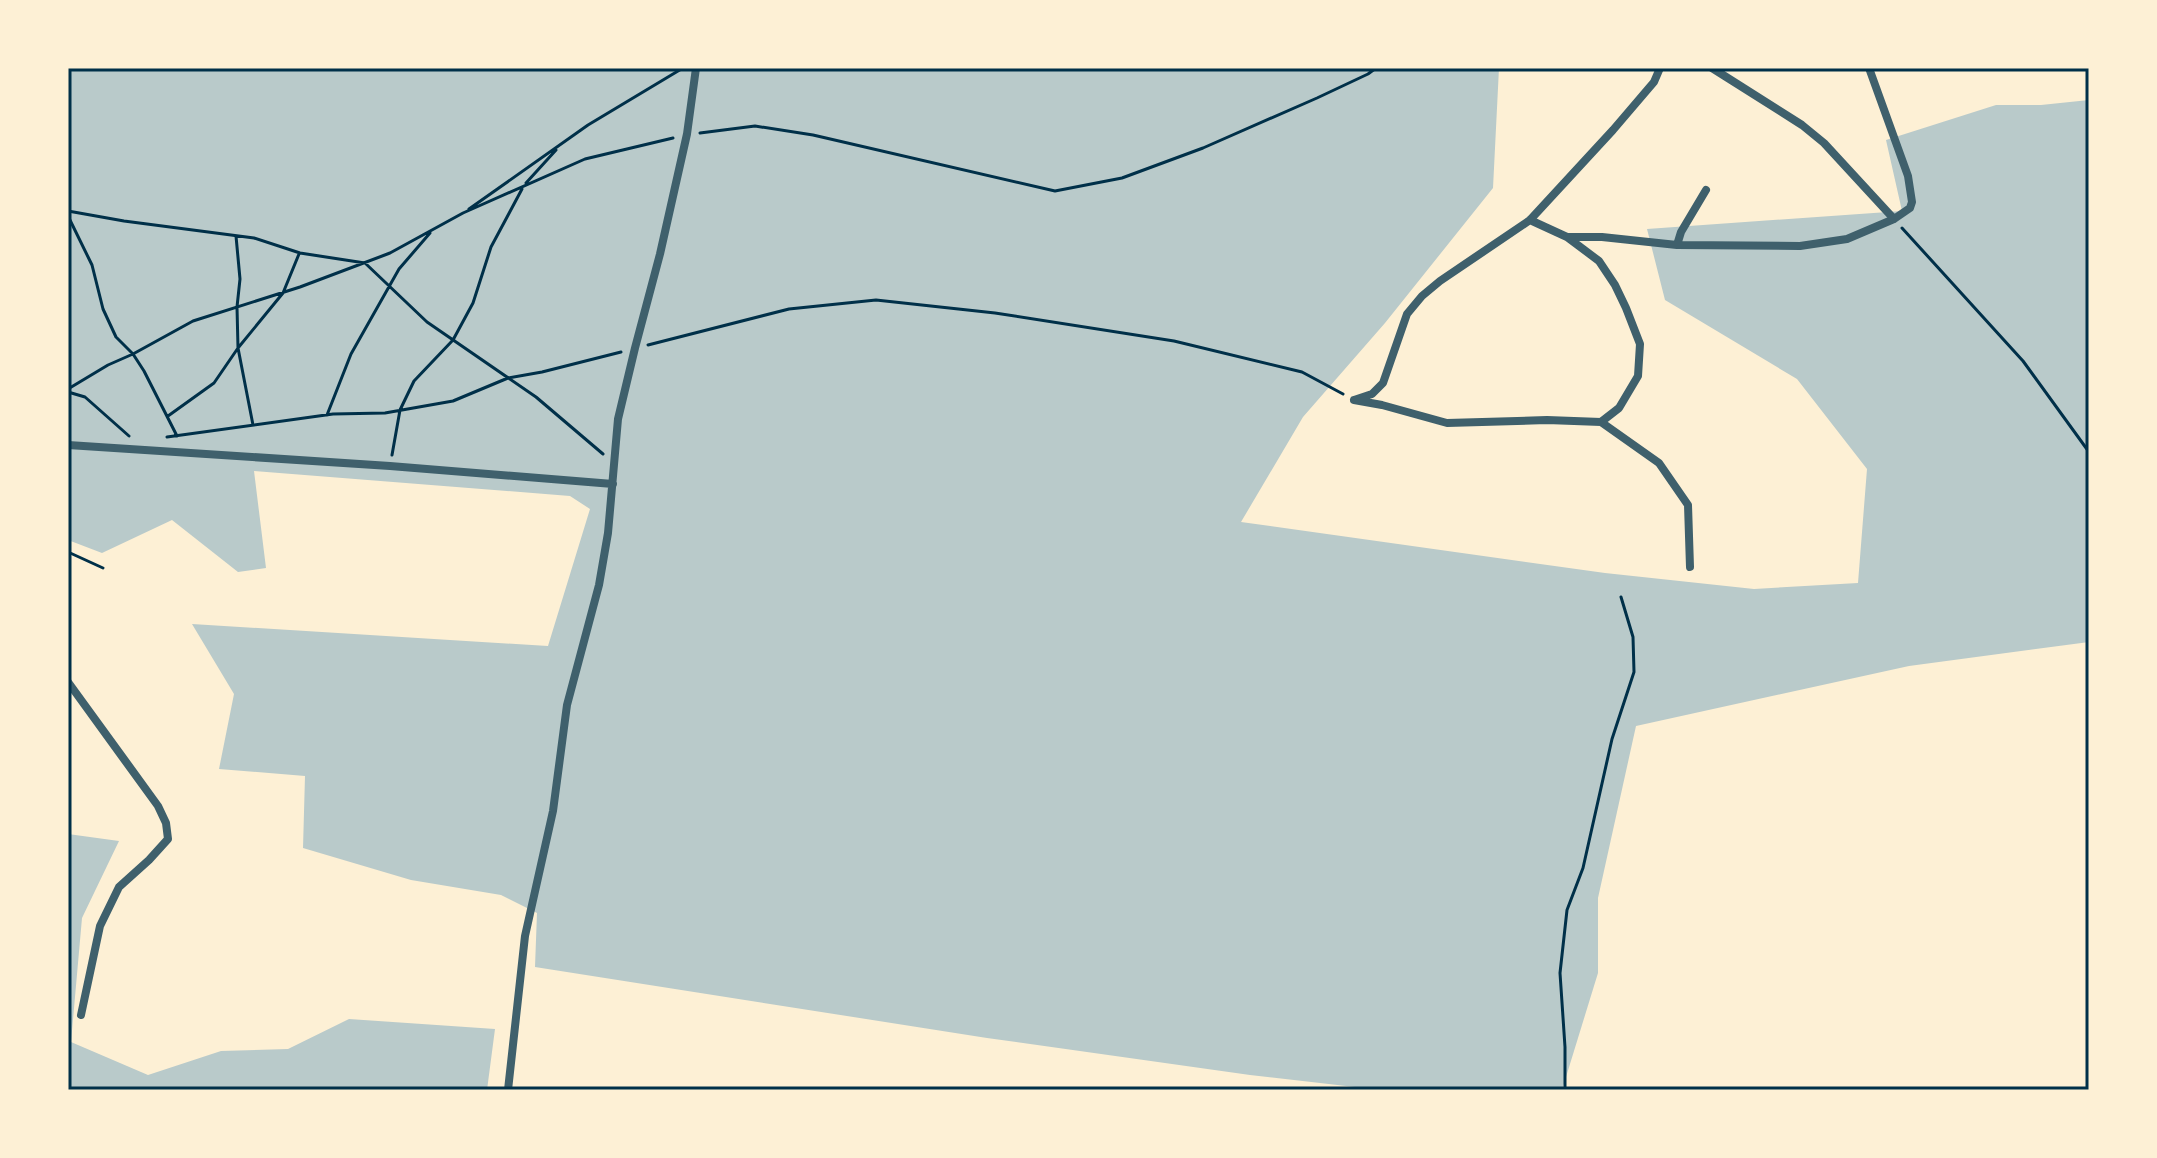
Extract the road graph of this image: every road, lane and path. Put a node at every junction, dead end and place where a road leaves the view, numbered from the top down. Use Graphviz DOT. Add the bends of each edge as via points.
graph roads {
  1 [pos="683,68"];
  2 [pos="696,68"];
  3 [pos="1376,68"];
  4 [pos="1660,68"];
  5 [pos="1712,68"];
  6 [pos="1869,68"];
  7 [pos="687,134"];
  8 [pos="560,145"];
  9 [pos="523,186"];
  10 [pos="1706,190"];
  11 [pos="463,213"];
  12 [pos="68,214"];
  13 [pos="1894,219"];
  14 [pos="1530,220"];
  15 [pos="433,230"];
  16 [pos="236,236"];
  17 [pos="1567,237"];
  18 [pos="1677,245"];
  19 [pos="300,253"];
  20 [pos="365,263"];
  21 [pos="389,286"];
  22 [pos="283,293"];
  23 [pos="237,307"];
  24 [pos="453,340"];
  25 [pos="238,348"];
  26 [pos="635,348"];
  27 [pos="133,354"];
  28 [pos="508,378"];
  29 [pos="68,390"];
  30 [pos="1354,400"];
  31 [pos="400,410"];
  32 [pos="327,415"];
  33 [pos="168,416"];
  34 [pos="1601,422"];
  35 [pos="253,425"];
  36 [pos="177,436"];
  37 [pos="163,437"];
  38 [pos="135,441"];
  39 [pos="68,445"];
  40 [pos="2089,452"];
  41 [pos="613,463"];
  42 [pos="390,466"];
  43 [pos="613,484"];
  44 [pos="68,552"];
  45 [pos="1690,567"];
  46 [pos="103,568"];
  47 [pos="1621,597"];
  48 [pos="68,682"];
  49 [pos="81,1015"];
  50 [pos="508,1090"];
  51 [pos="1565,1090"];
  1 -- 8 [label="path"];
  2 -- 7 [label="street"];
  3 -- 7 [label="path" via="1203,148 1122,178 1055,191 755,126"];
  4 -- 14 [label="street" via="1613,130"];
  5 -- 13 [label="street" via="1824,143"];
  6 -- 13 [label="street" via="1912,202"];
  7 -- 9 [label="path" via="585,159"];
  7 -- 26 [label="street"];
  8 -- 9 [label="path"];
  8 -- 11 [label="path"];
  9 -- 11 [label="path"];
  9 -- 24 [label="path"];
  10 -- 18 [label="street"];
  11 -- 15 [label="path"];
  12 -- 16 [label="path"];
  12 -- 27 [label="path" via="92,265 103,309 116,337"];
  13 -- 18 [label="street" via="1847,239 1800,246"];
  13 -- 40 [label="path" via="2023,361"];
  14 -- 17 [label="street"];
  14 -- 30 [label="street" via="1422,296 1407,314 1383,383"];
  15 -- 20 [label="path"];
  15 -- 21 [label="path"];
  16 -- 19 [label="path"];
  16 -- 23 [label="path"];
  17 -- 18 [label="street"];
  17 -- 34 [label="street" via="1599,261 1640,344 1638,376 1619,408"];
  19 -- 20 [label="path"];
  19 -- 22 [label="path"];
  20 -- 21 [label="path"];
  20 -- 22 [label="path"];
  21 -- 24 [label="path"];
  21 -- 32 [label="path" via="351,354"];
  22 -- 23 [label="path"];
  22 -- 25 [label="path"];
  23 -- 25 [label="path"];
  23 -- 27 [label="path" via="193,321"];
  24 -- 28 [label="path"];
  24 -- 31 [label="path" via="414,381"];
  25 -- 33 [label="path" via="214,383"];
  25 -- 35 [label="path"];
  26 -- 28 [label="path"];
  26 -- 30 [label="path" via="789,309 876,300 1174,341 1302,372"];
  26 -- 41 [label="street"];
  27 -- 29 [label="path"];
  27 -- 33 [label="path"];
  28 -- 31 [label="path" via="453,401"];
  28 -- 41 [label="path"];
  29 -- 38 [label="path" via="85,397"];
  30 -- 34 [label="street" via="1447,423"];
  31 -- 32 [label="path"];
  31 -- 42 [label="path"];
  32 -- 35 [label="path"];
  33 -- 36 [label="path"];
  34 -- 45 [label="street" via="1659,463 1688,505"];
  35 -- 36 [label="path"];
  36 -- 37 [label="path"];
  39 -- 42 [label="street"];
  41 -- 43 [label="street"];
  42 -- 43 [label="street"];
  43 -- 50 [label="street" via="599,585 567,705 553,811 525,936"];
  44 -- 46 [label="path"];
  47 -- 51 [label="path" via="1633,637 1634,672 1612,739 1583,868 1567,910 1560,973"];
  48 -- 49 [label="street" via="158,806 168,839 119,887 100,926"];
}
